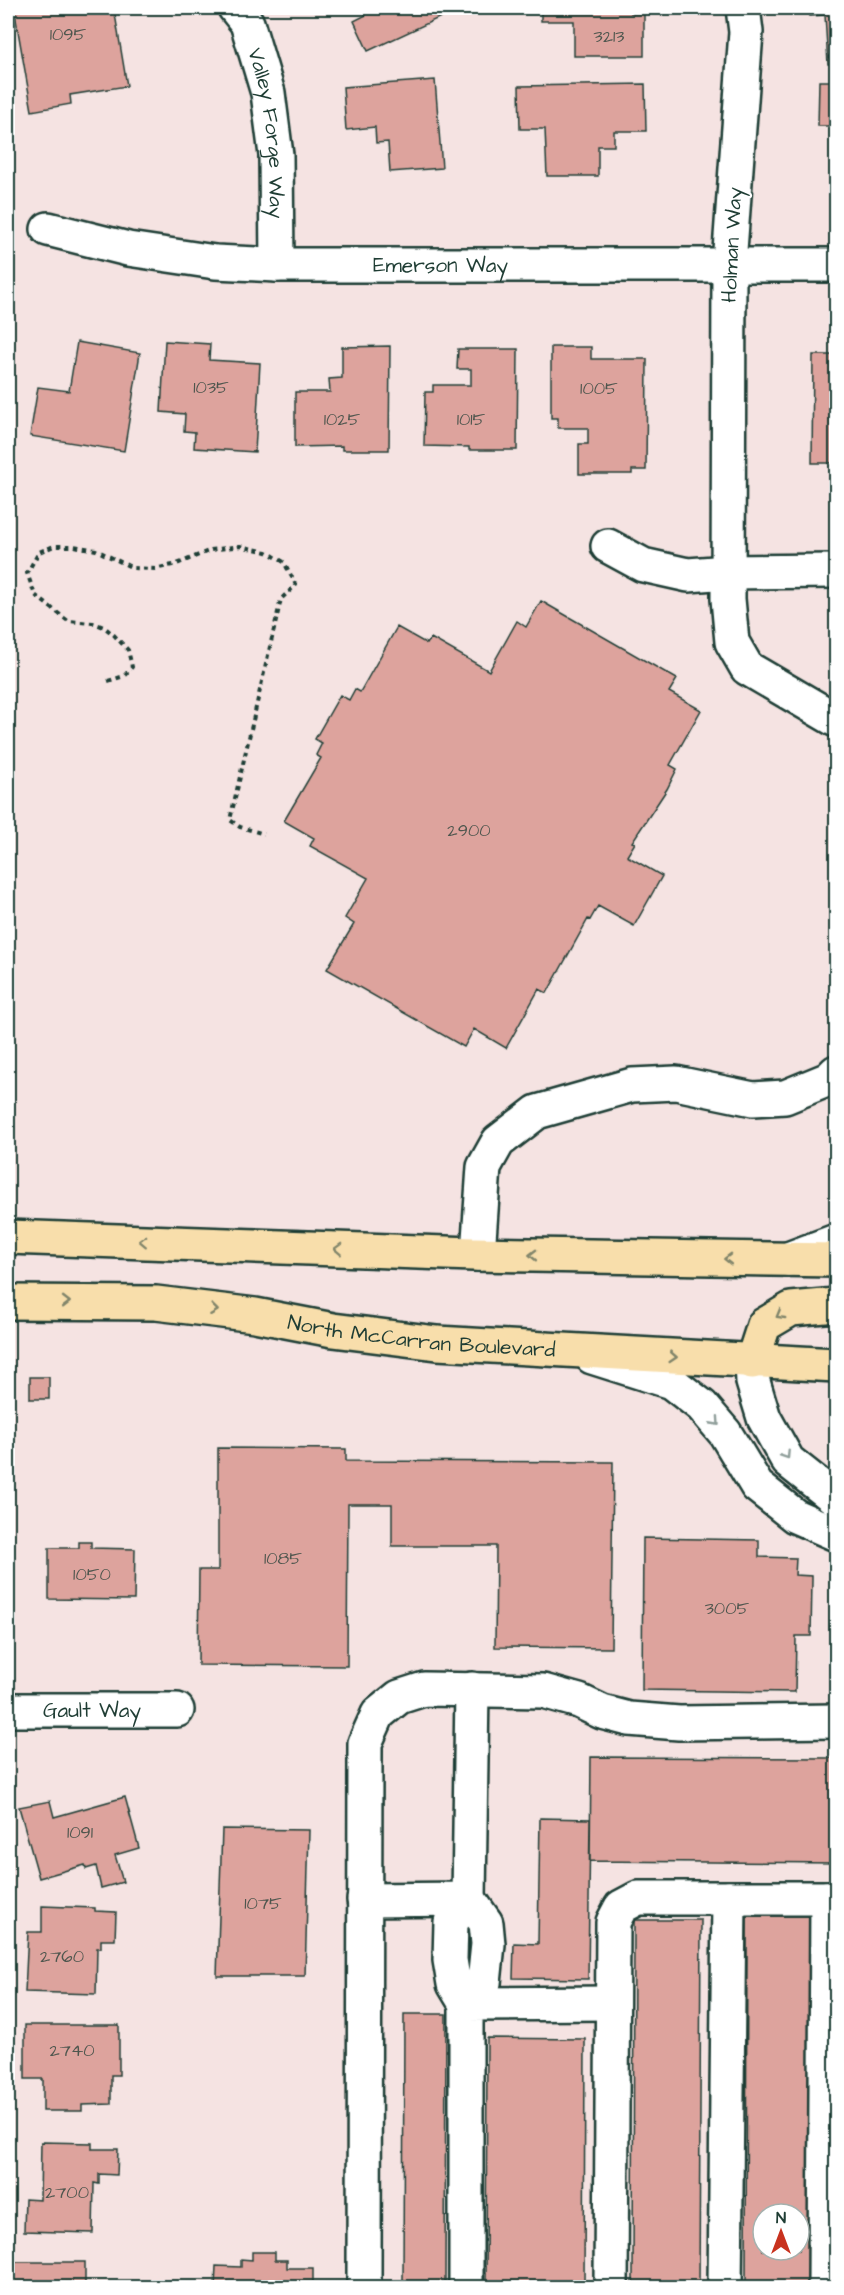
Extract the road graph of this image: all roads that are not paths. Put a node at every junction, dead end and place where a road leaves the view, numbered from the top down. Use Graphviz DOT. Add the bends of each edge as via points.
graph roads {
  1 [pos="235,8"];
  2 [pos="743,8"];
  3 [pos="48,229"];
  4 [pos="729,264"];
  5 [pos="837,264"];
  6 [pos="277,265"];
  7 [pos="608,546"];
  8 [pos="837,572"];
  9 [pos="729,573"];
  10 [pos="837,720"];
  11 [pos="837,1072"];
  12 [pos="8,1238"];
  13 [pos="837,1241"];
  14 [pos="478,1254"];
  15 [pos="786,1260"];
  16 [pos="837,1260"];
  17 [pos="8,1302"];
  18 [pos="837,1305"];
  19 [pos="573,1351"];
  20 [pos="752,1362"];
  21 [pos="837,1365"];
  22 [pos="837,1499"];
  23 [pos="837,1534"];
  24 [pos="472,1689"];
  25 [pos="8,1710"];
  26 [pos="177,1710"];
  27 [pos="837,1720"];
  28 [pos="729,1898"];
  29 [pos="832,1898"];
  30 [pos="470,1899"];
  31 [pos="364,1900"];
  32 [pos="612,2003"];
  33 [pos="466,2004"];
  34 [pos="364,2288"];
  35 [pos="466,2288"];
  36 [pos="611,2288"];
  37 [pos="725,2288"];
  38 [pos="825,2288"];
  1 -- 6 [label="street, Valley Forge Way" via="247,24 268,93 276,155"];
  2 -- 4 [label="street, Holman Way" via="746,32"];
  3 -- 6 [label="street, Emerson Way" via="128,249 215,262"];
  4 -- 5 [label="street, Emerson Way"];
  4 -- 6 [label="street, Emerson Way"];
  4 -- 9 [label="street, Holman Way"];
  7 -- 9 [label="street" via="643,565 677,573"];
  8 -- 9 [label="street"];
  9 -- 10 [label="street, Holman Way" via="732,642 747,668"];
  11 -- 14 [label="street" via="785,1097 753,1100 676,1083 632,1085 537,1112 498,1142 484,1167"];
  14 -- 12 [label="main road, one-way"];
  13 -- 15 [label="street"];
  15 -- 14 [label="main road, one-way"];
  15 -- 16 [label="main road"];
  17 -- 19 [label="main road, North McCarran Boulevard, one-way" via="156,1302 437,1343"];
  18 -- 20 [label="main road, one-way" via="790,1309 764,1324"];
  19 -- 20 [label="main road, North McCarran Boulevard, one-way"];
  19 -- 23 [label="street, one-way" via="671,1382 702,1406 725,1433 758,1485 795,1516"];
  20 -- 21 [label="main road, North McCarran Boulevard"];
  20 -- 22 [label="street, one-way" via="753,1382 764,1418 788,1461"];
  24 -- 27 [label="street" via="543,1691 629,1719 679,1723"];
  24 -- 30 [label="street"];
  24 -- 31 [label="street" via="424,1689 399,1696 378,1714 364,1743"];
  25 -- 26 [label="street, Gault Way"];
  28 -- 29 [label="street"];
  28 -- 32 [label="street" via="638,1898 621,1907 613,1922"];
  28 -- 37 [label="street"];
  29 -- 38 [label="street"];
  30 -- 31 [label="street"];
  30 -- 33 [label="street" via="486,1923 488,1944 484,1983"];
  31 -- 34 [label="street"];
  32 -- 33 [label="street"];
  32 -- 36 [label="street"];
  33 -- 35 [label="street"];
}
